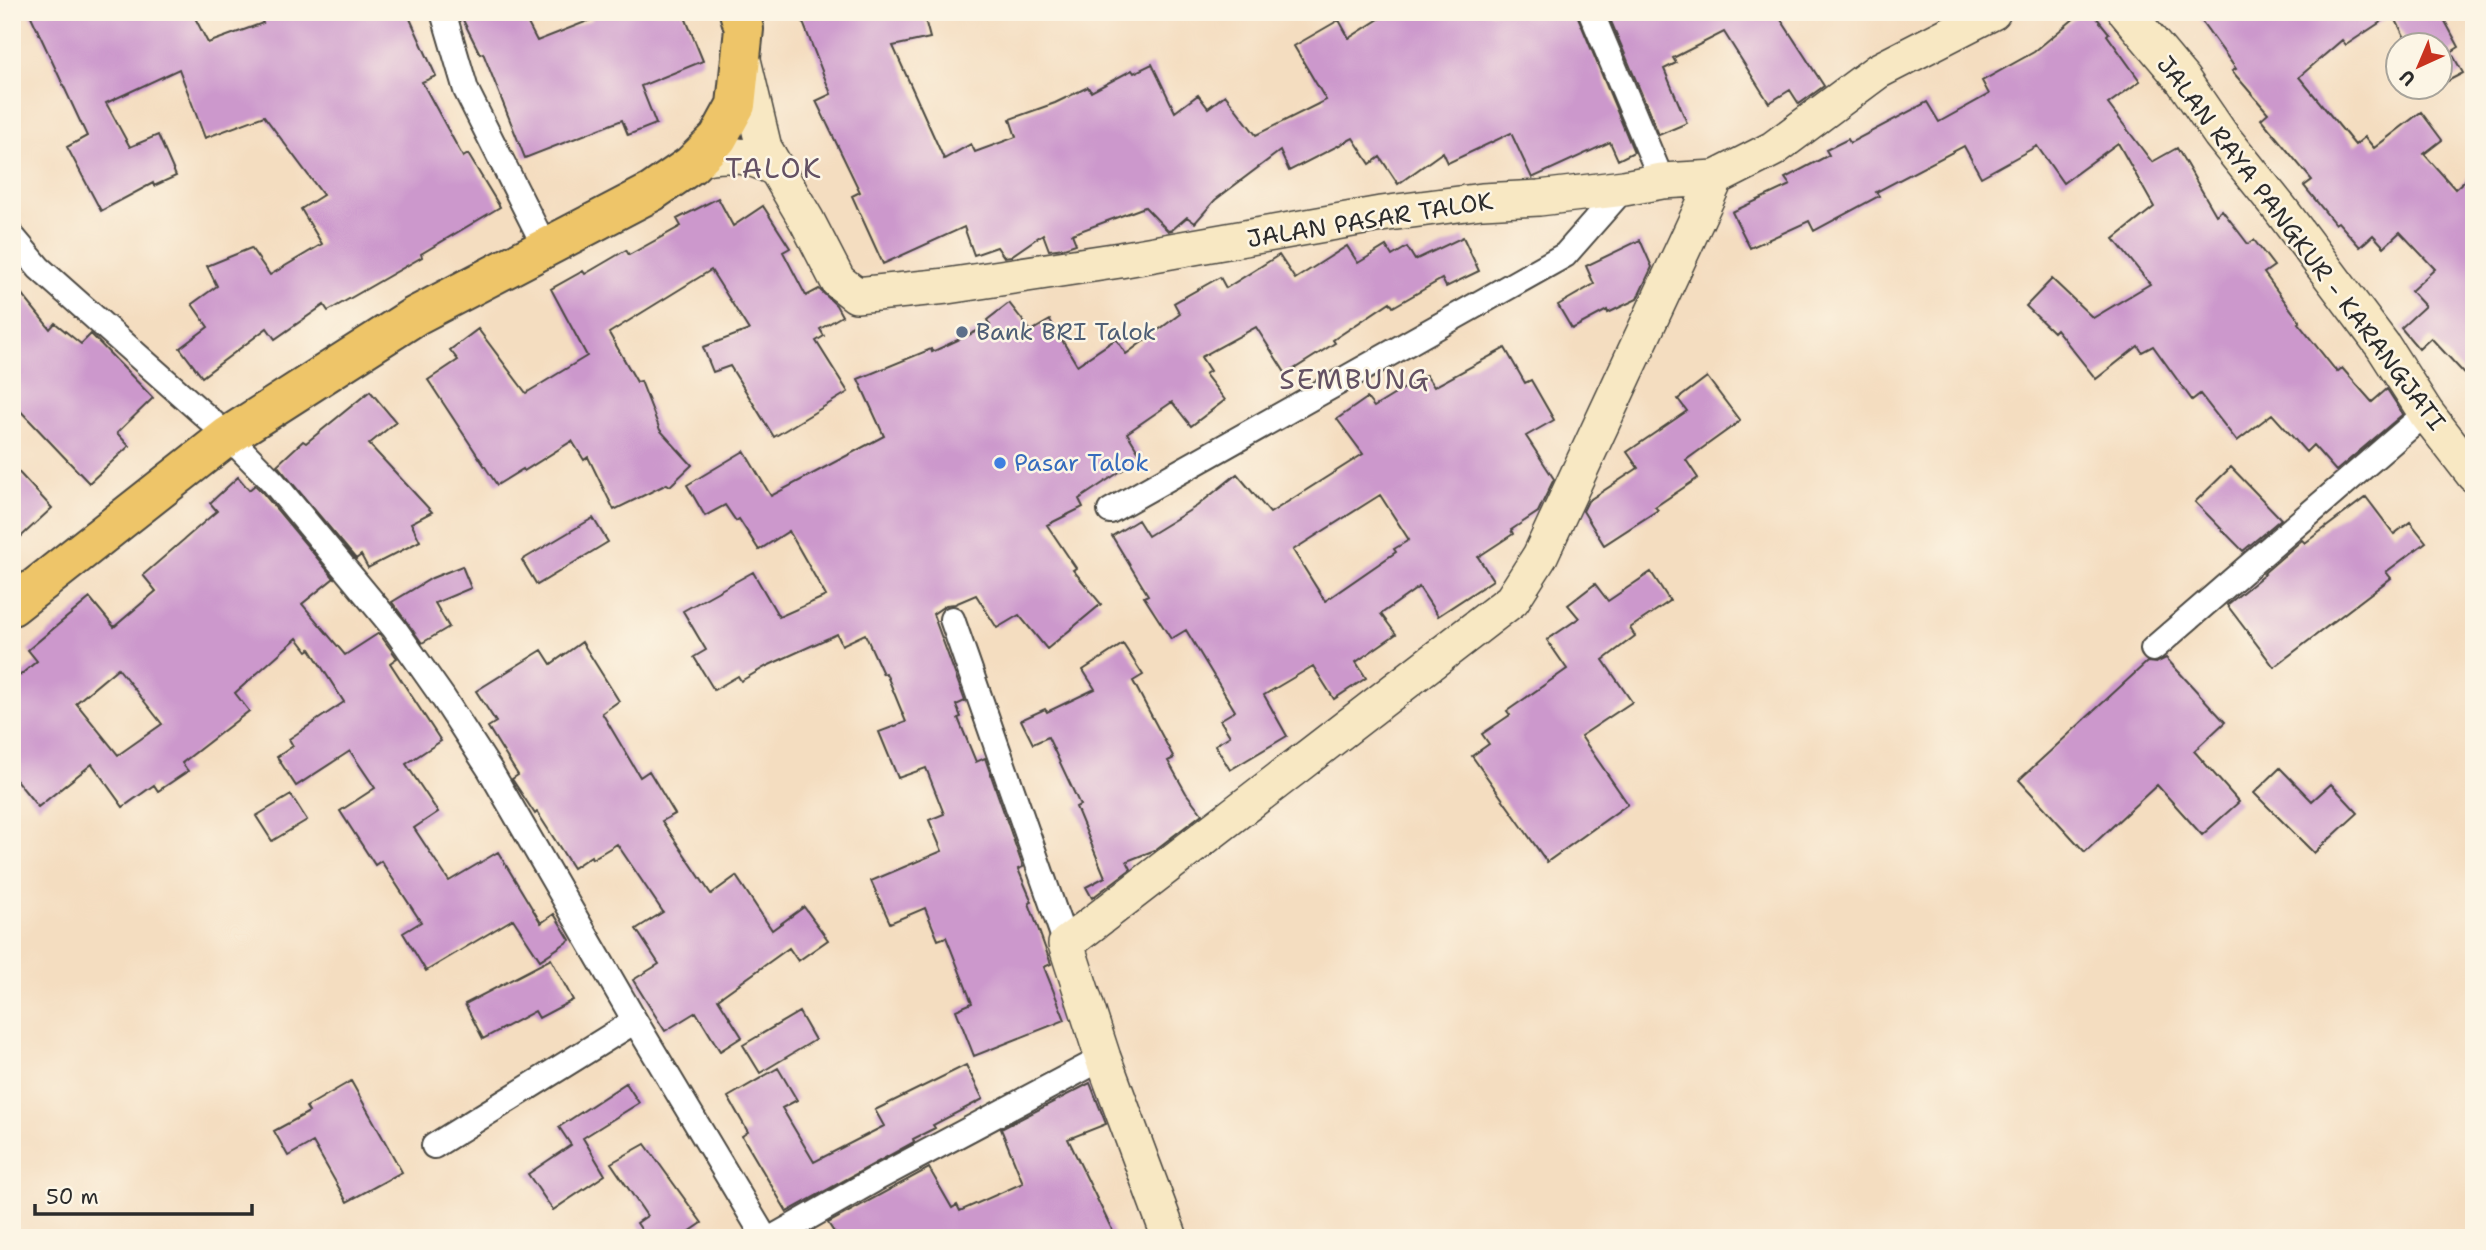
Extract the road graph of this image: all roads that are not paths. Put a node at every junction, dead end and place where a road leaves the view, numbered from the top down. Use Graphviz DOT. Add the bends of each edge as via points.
graph roads {
  1 [pos="443,12"];
  2 [pos="739,12"];
  3 [pos="1591,12"];
  4 [pos="1993,12"];
  5 [pos="2126,12"];
  6 [pos="742,54"];
  7 [pos="697,159"];
  8 [pos="774,167"];
  9 [pos="1716,178"];
  10 [pos="1662,181"];
  11 [pos="1624,188"];
  12 [pos="12,236"];
  13 [pos="545,247"];
  14 [pos="2426,413"];
  15 [pos="228,436"];
  16 [pos="2474,475"];
  17 [pos="1110,511"];
  18 [pos="12,606"];
  19 [pos="953,619"];
  20 [pos="2153,649"];
  21 [pos="1066,944"];
  22 [pos="635,1021"];
  23 [pos="1103,1058"];
  24 [pos="434,1146"];
  25 [pos="765,1238"];
  26 [pos="772,1238"];
  27 [pos="1170,1238"];
  1 -- 13 [label="street" via="466,90"];
  2 -- 6 [label="highway" via="744,29"];
  3 -- 10 [label="street"];
  4 -- 9 [label="main road, JALAN PASAR TALOK" via="1878,71 1773,149"];
  5 -- 14 [label="main road, JALAN RAYA PANGKUR - KARANGJATI" via="2183,80 2383,346"];
  6 -- 7 [label="highway" via="736,105 718,138"];
  6 -- 8 [label="main road, JALAN PASAR TALOK" via="764,148"];
  7 -- 8 [label="main road" via="729,154"];
  7 -- 13 [label="highway" via="652,192"];
  8 -- 11 [label="main road, JALAN PASAR TALOK" via="838,281 856,295 1120,260 1381,214"];
  9 -- 10 [label="main road, JALAN PASAR TALOK"];
  9 -- 21 [label="main road" via="1540,556 1512,600"];
  10 -- 11 [label="main road, JALAN PASAR TALOK"];
  11 -- 17 [label="street" via="1565,255"];
  12 -- 15 [label="street" via="39,268"];
  13 -- 15 [label="highway" via="415,316"];
  14 -- 16 [label="main road, JALAN RAYA PANGKUR - KARANGJATI"];
  14 -- 20 [label="street"];
  15 -- 18 [label="highway"];
  15 -- 22 [label="street" via="274,483 394,628 444,699"];
  19 -- 21 [label="street"];
  21 -- 23 [label="main road"];
  22 -- 24 [label="street"];
  22 -- 25 [label="street"];
  23 -- 26 [label="street"];
  23 -- 27 [label="main road"];
}
